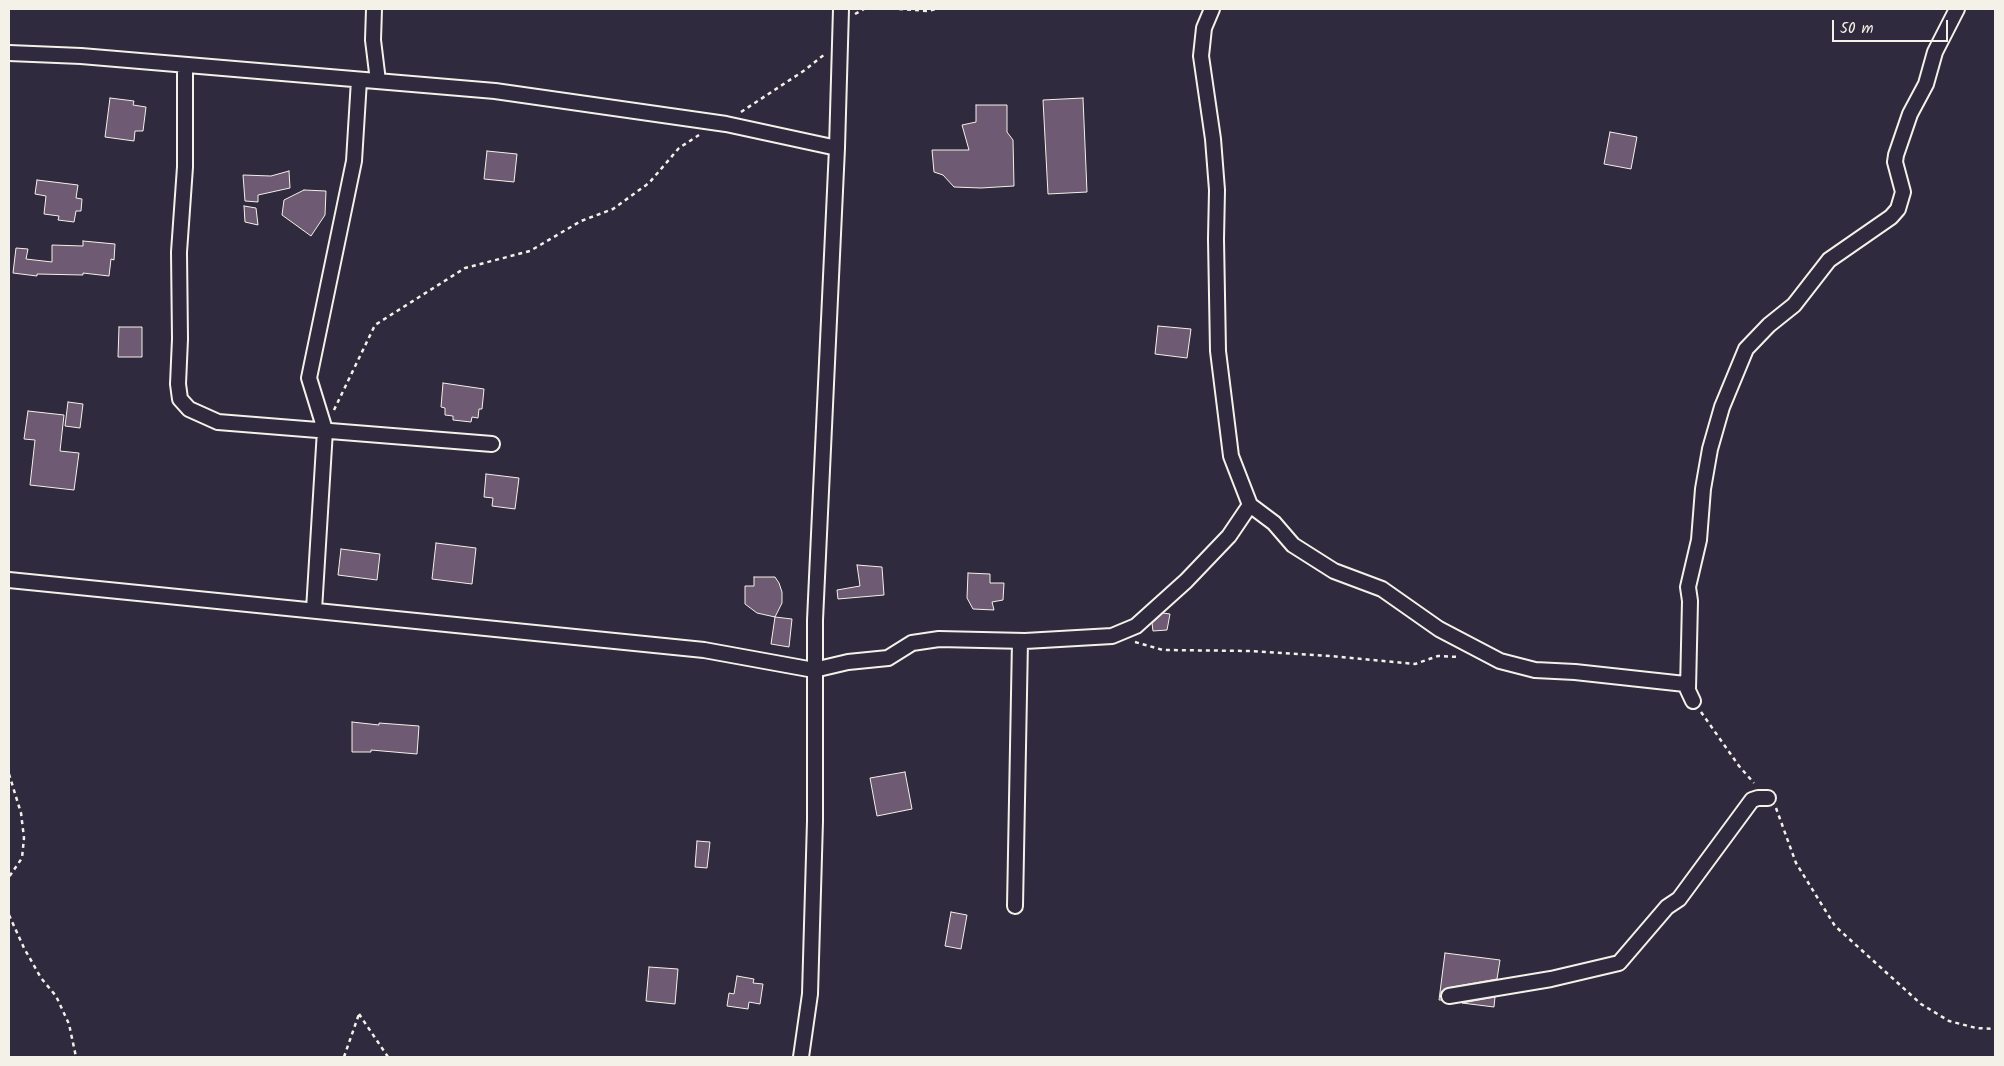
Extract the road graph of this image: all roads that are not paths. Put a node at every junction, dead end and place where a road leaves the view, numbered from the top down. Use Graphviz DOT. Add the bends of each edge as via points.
graph roads {
  1 [pos="374,9"];
  2 [pos="841,9"];
  3 [pos="1212,9"];
  4 [pos="1957,9"];
  5 [pos="9,53"];
  6 [pos="185,66"];
  7 [pos="359,80"];
  8 [pos="378,81"];
  9 [pos="838,148"];
  10 [pos="324,430"];
  11 [pos="492,444"];
  12 [pos="1250,504"];
  13 [pos="9,580"];
  14 [pos="314,610"];
  15 [pos="1020,641"];
  16 [pos="814,670"];
  17 [pos="1768,798"];
  18 [pos="1015,906"];
  19 [pos="1450,996"];
  20 [pos="801,1057"];
  1 -- 8 [label="street" via="373,40"];
  2 -- 9 [label="street"];
  3 -- 12 [label="street" via="1204,28 1201,56 1218,190 1218,351 1231,456"];
  4 -- 12 [label="street" via="1935,52 1926,84 1910,114 1896,155 1903,192 1898,209 1829,260 1794,305 1746,349 1722,407 1710,450 1688,587 1691,695 1685,684 1535,670 1500,661 1439,629 1382,589 1334,571 1293,546 1274,523"];
  5 -- 6 [label="street"];
  6 -- 7 [label="street"];
  6 -- 10 [label="street" via="185,167 179,252 180,399 189,409 218,422"];
  7 -- 8 [label="street"];
  7 -- 10 [label="street" via="354,160 309,378"];
  8 -- 9 [label="street" via="495,91 722,123"];
  9 -- 16 [label="street"];
  10 -- 11 [label="street"];
  10 -- 14 [label="street"];
  12 -- 15 [label="street" via="1229,536 1136,626 1112,636"];
  13 -- 14 [label="street"];
  14 -- 16 [label="street" via="704,650"];
  15 -- 16 [label="street" via="912,643 888,658"];
  15 -- 18 [label="street"];
  16 -- 20 [label="street" via="815,821 810,985"];
  17 -- 19 [label="street" via="1752,800 1679,899 1667,907 1619,963 1551,979"];
}
